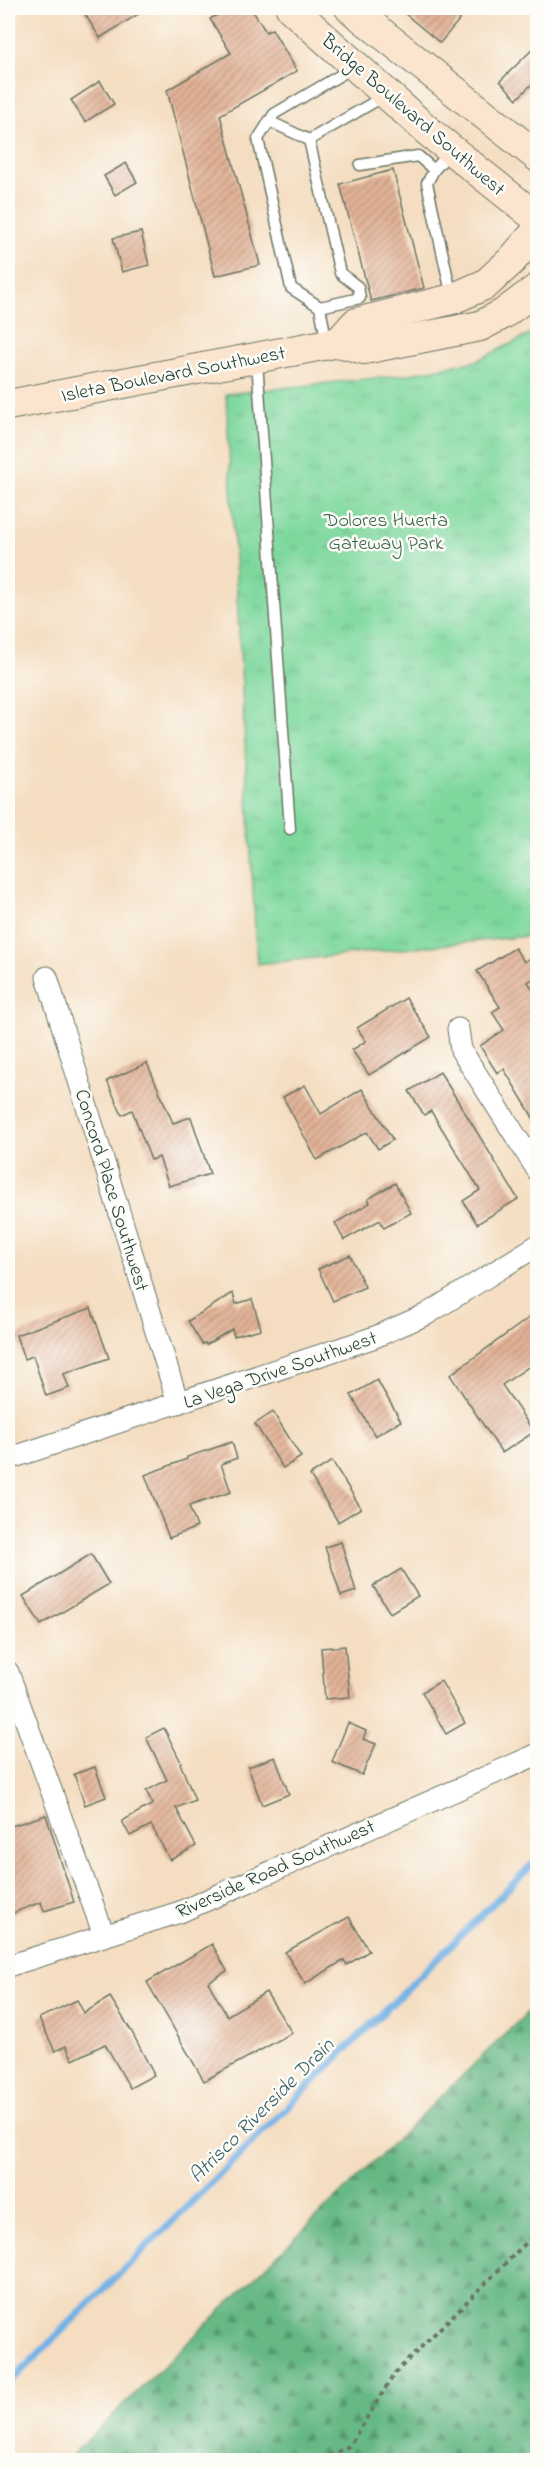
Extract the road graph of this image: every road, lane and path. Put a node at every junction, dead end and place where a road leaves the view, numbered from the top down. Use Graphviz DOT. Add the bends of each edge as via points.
graph roads {
  1 [pos="291,8"];
  2 [pos="350,8"];
  3 [pos="355,66"];
  4 [pos="387,94"];
  5 [pos="269,121"];
  6 [pos="309,140"];
  7 [pos="537,157"];
  8 [pos="443,160"];
  9 [pos="360,165"];
  10 [pos="537,219"];
  11 [pos="537,230"];
  12 [pos="537,288"];
  13 [pos="452,299"];
  14 [pos="320,307"];
  15 [pos="333,343"];
  16 [pos="257,358"];
  17 [pos="8,405"];
  18 [pos="290,829"];
  19 [pos="47,977"];
  20 [pos="458,1029"];
  21 [pos="537,1172"];
  22 [pos="537,1245"];
  23 [pos="178,1403"];
  24 [pos="8,1459"];
  25 [pos="8,1672"];
  26 [pos="537,1755"];
  27 [pos="104,1935"];
  28 [pos="8,1966"];
  29 [pos="537,2231"];
  30 [pos="321,2460"];
  1 -- 3 [label="main road, Bridge Boulevard Southwest"];
  2 -- 7 [label="main road, Bridge Boulevard Southwest"];
  3 -- 4 [label="main road, Bridge Boulevard Southwest"];
  3 -- 5 [label="lane" via="274,114"];
  4 -- 6 [label="lane"];
  4 -- 8 [label="main road, Bridge Boulevard Southwest"];
  5 -- 6 [label="lane"];
  5 -- 14 [label="lane" via="258,139 291,288"];
  6 -- 14 [label="lane" via="340,273 358,287 360,298"];
  8 -- 9 [label="lane" via="418,156"];
  8 -- 10 [label="main road, Bridge Boulevard Southwest"];
  8 -- 13 [label="lane" via="427,183"];
  11 -- 13 [label="main road" via="486,284"];
  12 -- 15 [label="main road, Isleta Boulevard Southwest" via="525,300 480,326 364,349"];
  13 -- 15 [label="main road" via="356,323"];
  14 -- 15 [label="lane"];
  15 -- 16 [label="main road, Isleta Boulevard Southwest"];
  16 -- 17 [label="main road, Isleta Boulevard Southwest"];
  16 -- 18 [label="lane"];
  19 -- 23 [label="street, Concord Place Southwest"];
  20 -- 21 [label="street" via="461,1050"];
  22 -- 23 [label="street, La Vega Drive Southwest" via="428,1314 375,1338"];
  23 -- 24 [label="street, La Vega Drive Southwest"];
  25 -- 27 [label="street"];
  26 -- 27 [label="street, Riverside Road Southwest" via="180,1911"];
  27 -- 28 [label="street, Riverside Road Southwest"];
  29 -- 30 [label="path" via="395,2373 349,2446"];
}
